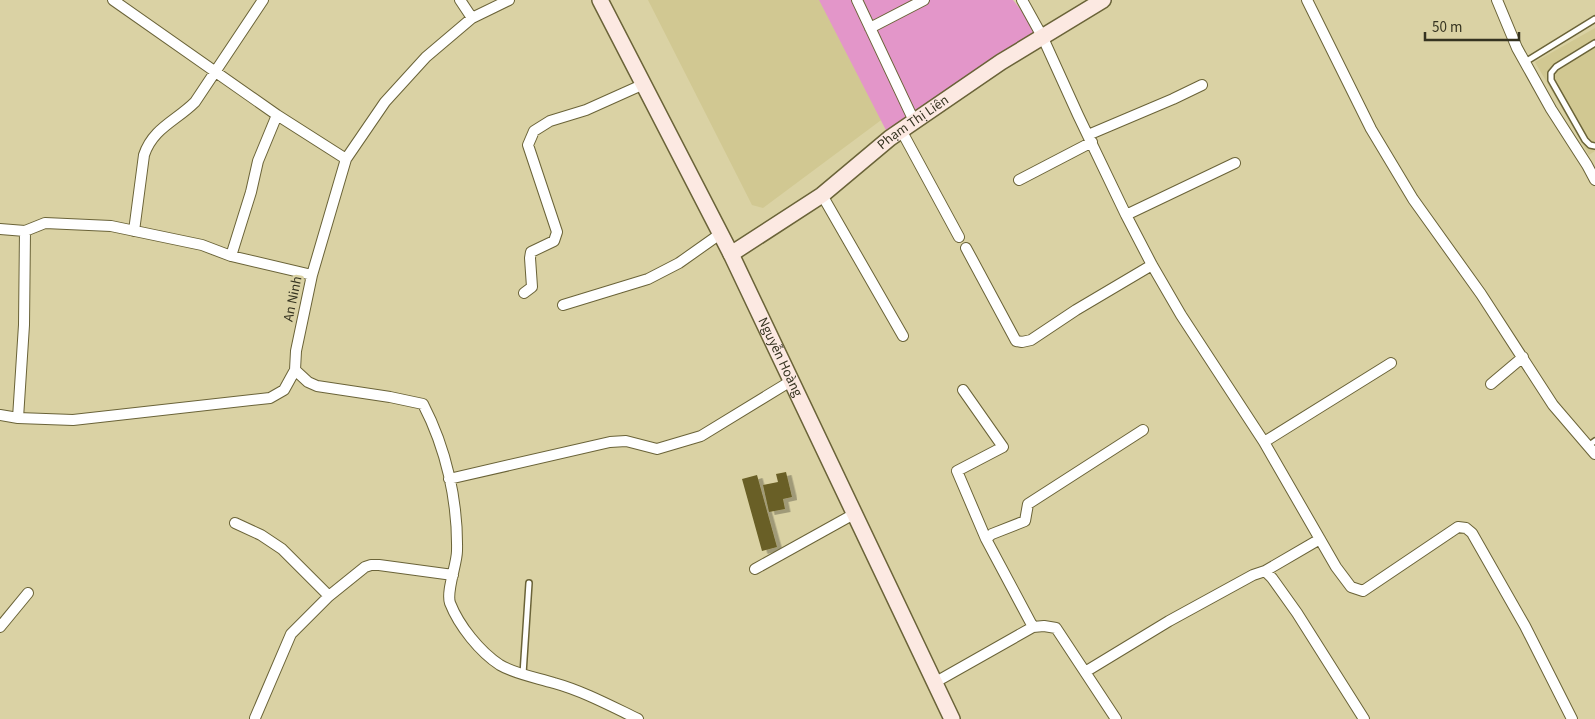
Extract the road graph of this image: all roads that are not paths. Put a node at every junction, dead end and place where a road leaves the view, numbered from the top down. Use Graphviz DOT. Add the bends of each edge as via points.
graph roads {
  1 [pos="113,0"];
  2 [pos="263,0"];
  3 [pos="460,0"];
  4 [pos="509,0"];
  5 [pos="600,0"];
  6 [pos="856,0"];
  7 [pos="924,0"];
  8 [pos="1022,0"];
  9 [pos="1103,0"];
  10 [pos="1307,0"];
  11 [pos="1497,0"];
  12 [pos="472,18"];
  13 [pos="1595,19"];
  14 [pos="870,28"];
  15 [pos="1043,38"];
  16 [pos="1595,43"];
  17 [pos="1526,62"];
  18 [pos="215,72"];
  19 [pos="644,84"];
  20 [pos="1202,85"];
  21 [pos="277,115"];
  22 [pos="914,121"];
  23 [pos="901,130"];
  24 [pos="1090,139"];
  25 [pos="1595,146"];
  26 [pos="346,159"];
  27 [pos="1235,163"];
  28 [pos="1591,163"];
  29 [pos="1019,180"];
  30 [pos="1595,180"];
  31 [pos="822,195"];
  32 [pos="1126,215"];
  33 [pos="0,229"];
  34 [pos="25,231"];
  35 [pos="134,231"];
  36 [pos="720,234"];
  37 [pos="959,237"];
  38 [pos="966,248"];
  39 [pos="731,254"];
  40 [pos="231,256"];
  41 [pos="1152,265"];
  42 [pos="312,275"];
  43 [pos="524,293"];
  44 [pos="563,305"];
  45 [pos="903,336"];
  46 [pos="1522,357"];
  47 [pos="1391,363"];
  48 [pos="295,370"];
  49 [pos="791,381"];
  50 [pos="1491,384"];
  51 [pos="963,390"];
  52 [pos="0,415"];
  53 [pos="18,418"];
  54 [pos="1143,430"];
  55 [pos="1264,442"];
  56 [pos="1593,447"];
  57 [pos="449,479"];
  58 [pos="854,514"];
  59 [pos="235,523"];
  60 [pos="986,539"];
  61 [pos="1320,539"];
  62 [pos="755,569"];
  63 [pos="1265,571"];
  64 [pos="452,575"];
  65 [pos="529,583"];
  66 [pos="28,594"];
  67 [pos="329,596"];
  68 [pos="0,628"];
  69 [pos="1033,628"];
  70 [pos="1085,672"];
  71 [pos="522,674"];
  72 [pos="934,682"];
  73 [pos="256,718"];
  74 [pos="638,719"];
  75 [pos="952,719"];
  76 [pos="1116,719"];
  77 [pos="1364,719"];
  78 [pos="1572,719"];
  1 -- 18 [label="street"];
  2 -- 18 [label="street"];
  3 -- 12 [label="street"];
  4 -- 12 [label="street, An Ninh"];
  5 -- 19 [label="street, Nguyễn Hoàng"];
  6 -- 14 [label="street"];
  7 -- 14 [label="street"];
  8 -- 15 [label="street"];
  9 -- 15 [label="street, Phạm Thị Liên"];
  10 -- 46 [label="street" via="1372,129 1413,199"];
  11 -- 17 [label="street"];
  12 -- 26 [label="street, An Ninh" via="400,84"];
  13 -- 17 [label="lane"];
  14 -- 22 [label="street"];
  15 -- 22 [label="street, Phạm Thị Liên" via="1001,62"];
  15 -- 24 [label="street"];
  16 -- 25 [label="lane" via="1556,67 1551,73 1551,80 1585,140"];
  17 -- 28 [label="street" via="1551,109"];
  18 -- 21 [label="street"];
  18 -- 35 [label="street" via="195,102 148,143"];
  19 -- 36 [label="street, Nguyễn Hoàng"];
  19 -- 43 [label="street" via="586,110 550,121 534,132 528,145 557,232 554,241 531,252 532,287"];
  20 -- 24 [label="street"];
  21 -- 26 [label="street"];
  21 -- 40 [label="street" via="258,161"];
  22 -- 23 [label="street, Phạm Thị Liên"];
  23 -- 31 [label="street, Phạm Thị Liên"];
  23 -- 37 [label="street"];
  24 -- 29 [label="street"];
  24 -- 32 [label="street"];
  26 -- 42 [label="street, An Ninh"];
  27 -- 32 [label="street"];
  28 -- 30 [label="street"];
  31 -- 39 [label="street, Phạm Thị Liên"];
  31 -- 45 [label="street"];
  32 -- 41 [label="street"];
  33 -- 34 [label="street"];
  34 -- 35 [label="street" via="44,223 111,226"];
  34 -- 53 [label="street" via="24,325"];
  35 -- 40 [label="street" via="202,245"];
  36 -- 39 [label="street, Nguyễn Hoàng"];
  36 -- 44 [label="street" via="679,263 648,278"];
  38 -- 41 [label="street" via="1016,341 1022,342"];
  39 -- 49 [label="street, Nguyễn Hoàng"];
  40 -- 42 [label="street"];
  41 -- 55 [label="street"];
  42 -- 48 [label="street, An Ninh"];
  46 -- 50 [label="street"];
  46 -- 56 [label="street" via="1554,405"];
  47 -- 55 [label="street"];
  48 -- 53 [label="street, An Ninh" via="284,390 270,398 73,420"];
  48 -- 57 [label="street" via="317,386 423,404 435,427"];
  49 -- 57 [label="street" via="701,436 657,449 626,441 610,442"];
  49 -- 58 [label="street, Nguyễn Hoàng"];
  51 -- 60 [label="street" via="1003,447 957,471"];
  52 -- 53 [label="street, An Ninh"];
  54 -- 60 [label="street" via="1028,504 1025,521"];
  55 -- 61 [label="street"];
  57 -- 64 [label="street" via="456,511 457,554"];
  58 -- 62 [label="street"];
  58 -- 72 [label="street, Nguyễn Hoàng"];
  59 -- 67 [label="street" via="261,534 282,549"];
  60 -- 69 [label="street"];
  61 -- 63 [label="street"];
  61 -- 78 [label="street" via="1351,587 1363,591 1458,527 1466,528 1472,533 1525,626"];
  63 -- 70 [label="street" via="1169,621"];
  63 -- 77 [label="street" via="1297,613"];
  64 -- 67 [label="street" via="370,565"];
  64 -- 71 [label="street" via="450,602 464,628 501,666"];
  65 -- 71 [label="lane"];
  66 -- 68 [label="street"];
  67 -- 73 [label="street" via="291,634"];
  69 -- 70 [label="street" via="1056,628"];
  69 -- 72 [label="street"];
  70 -- 76 [label="street"];
  71 -- 74 [label="street" via="597,699"];
  72 -- 75 [label="street, Nguyễn Hoàng"];
}
